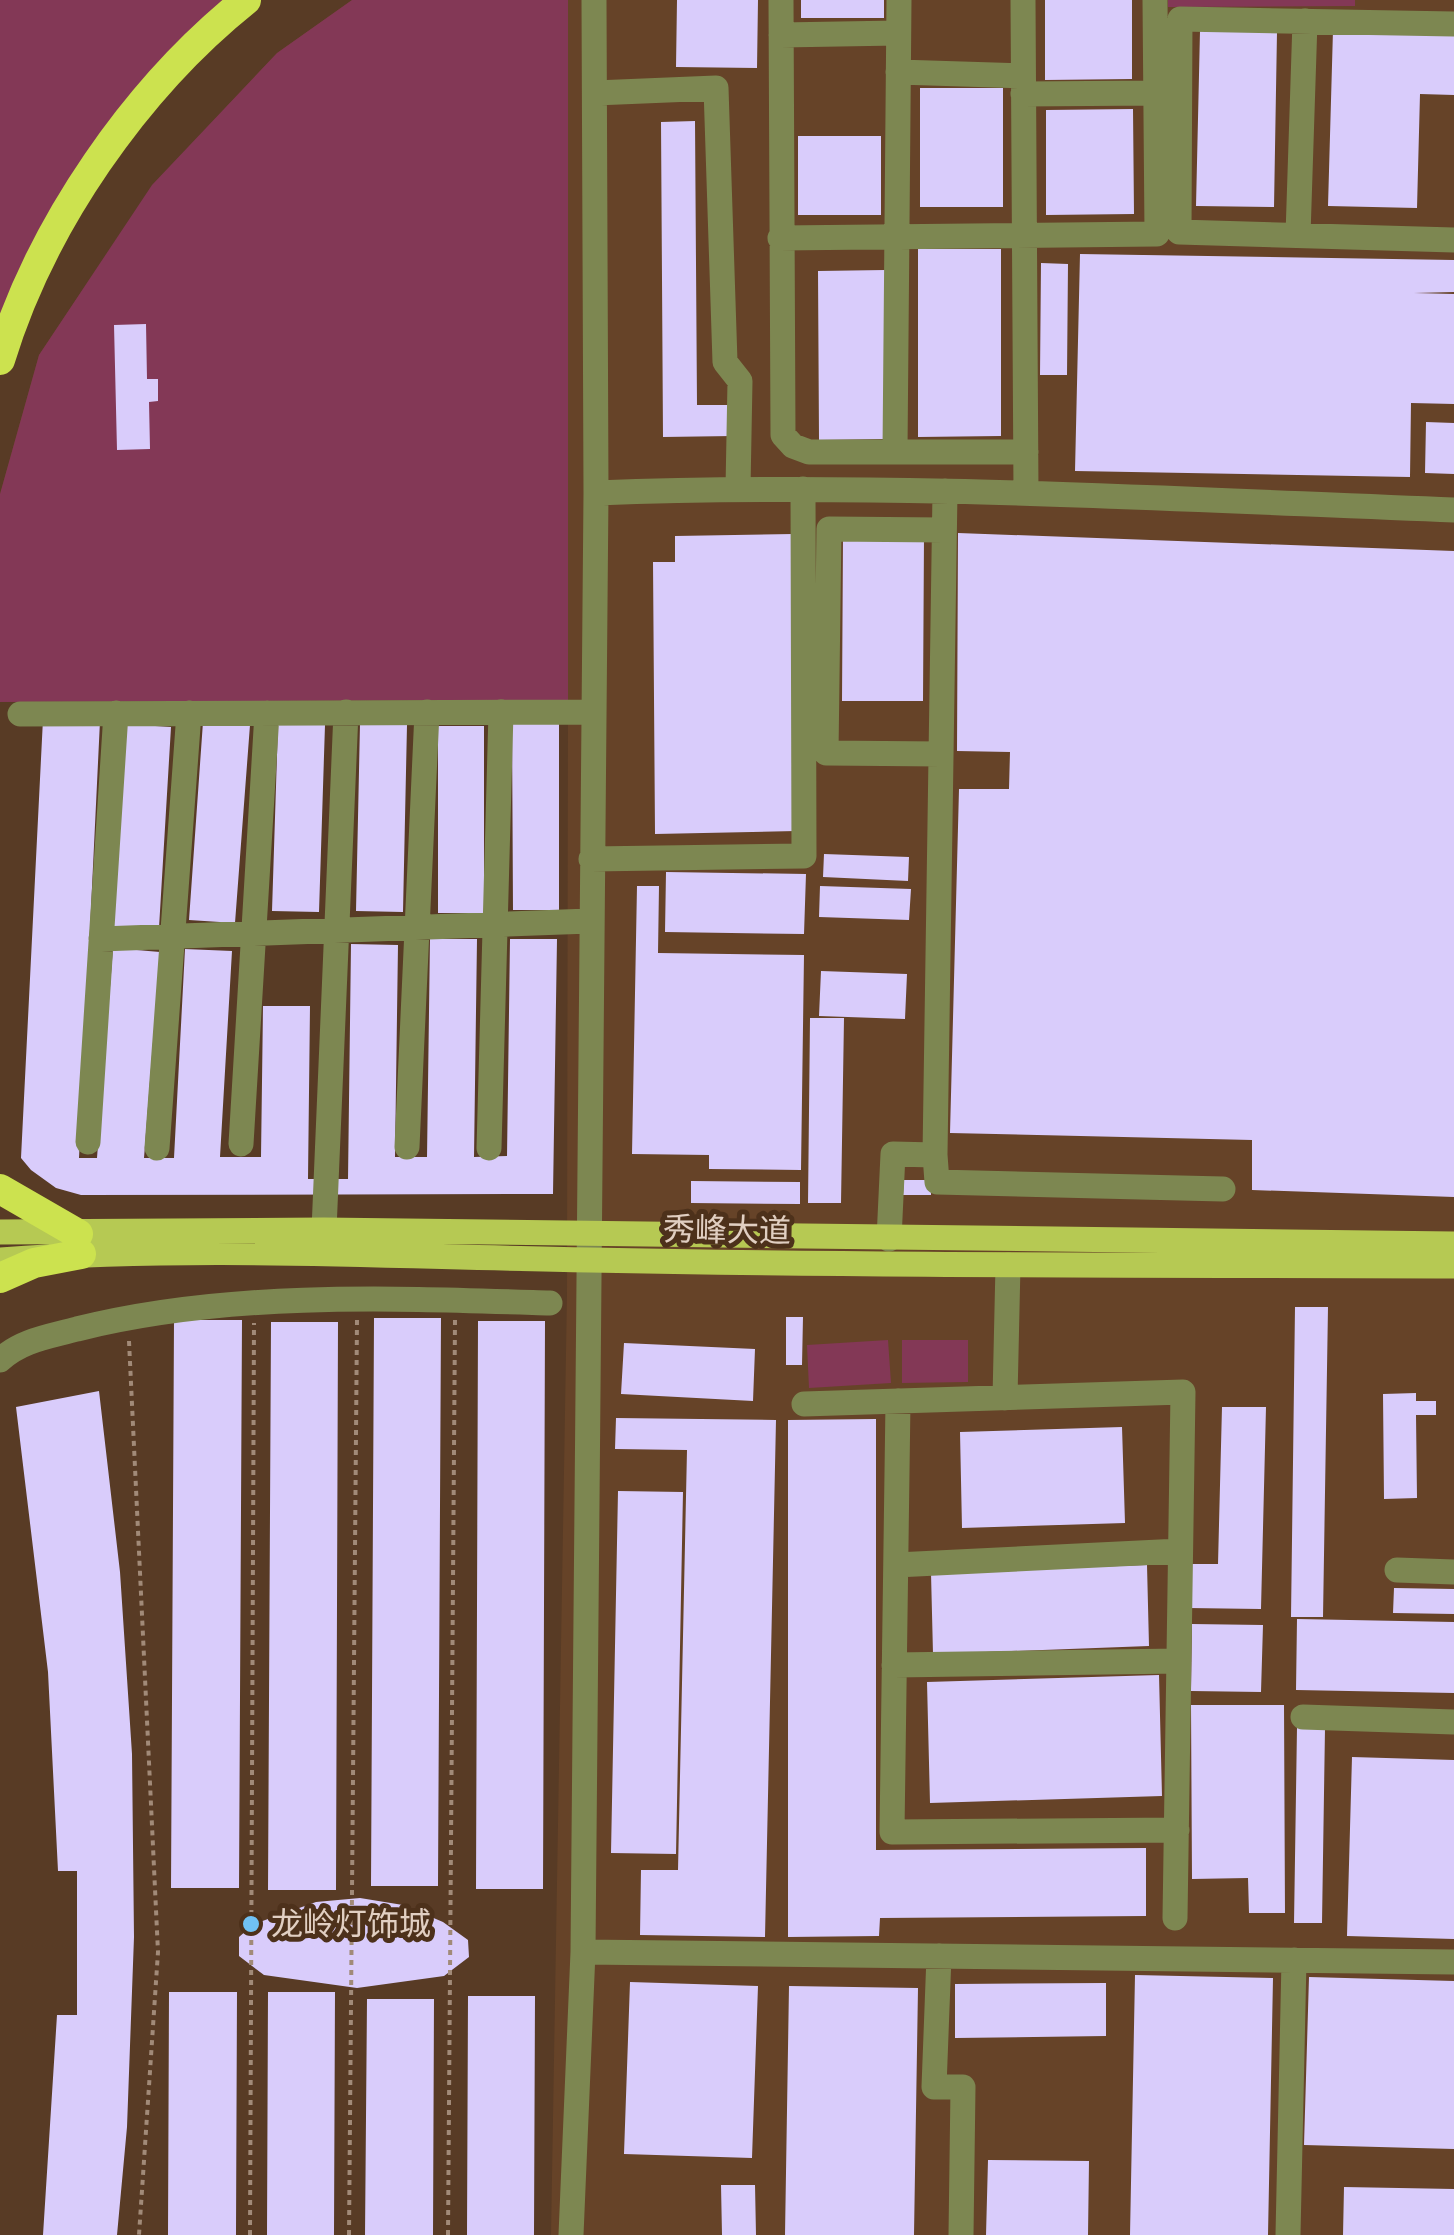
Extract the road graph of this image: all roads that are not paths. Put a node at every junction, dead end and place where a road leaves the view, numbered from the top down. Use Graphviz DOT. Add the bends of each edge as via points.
graph roads {
  1 [pos="246,0"];
  2 [pos="594,0"];
  3 [pos="781,0"];
  4 [pos="898,0"];
  5 [pos="1023,0"];
  6 [pos="1155,0"];
  7 [pos="1305,21"];
  8 [pos="1454,24"];
  9 [pos="898,33"];
  10 [pos="781,36"];
  11 [pos="898,72"];
  12 [pos="1023,85"];
  13 [pos="1155,92"];
  14 [pos="595,93"];
  15 [pos="1298,235"];
  16 [pos="897,236"];
  17 [pos="1024,236"];
  18 [pos="780,238"];
  19 [pos="1454,240"];
  20 [pos="0,360"];
  21 [pos="895,451"];
  22 [pos="1026,452"];
  23 [pos="738,488"];
  24 [pos="803,489"];
  25 [pos="945,491"];
  26 [pos="596,493"];
  27 [pos="1026,493"];
  28 [pos="1454,510"];
  29 [pos="944,530"];
  30 [pos="346,712"];
  31 [pos="428,712"];
  32 [pos="501,712"];
  33 [pos="592,712"];
  34 [pos="116,713"];
  35 [pos="189,713"];
  36 [pos="267,713"];
  37 [pos="20,714"];
  38 [pos="941,754"];
  39 [pos="591,859"];
  40 [pos="590,921"];
  41 [pos="495,925"];
  42 [pos="417,928"];
  43 [pos="336,930"];
  44 [pos="253,934"];
  45 [pos="172,937"];
  46 [pos="101,939"];
  47 [pos="88,1142"];
  48 [pos="241,1144"];
  49 [pos="407,1147"];
  50 [pos="157,1148"];
  51 [pos="489,1148"];
  52 [pos="935,1155"];
  53 [pos="1224,1188"];
  54 [pos="0,1189"];
  55 [pos="324,1230"];
  56 [pos="0,1232"];
  57 [pos="889,1239"];
  58 [pos="79,1244"];
  59 [pos="1454,1244"];
  60 [pos="588,1248"];
  61 [pos="0,1260"];
  62 [pos="1008,1265"];
  63 [pos="1454,1266"];
  64 [pos="0,1278"];
  65 [pos="550,1303"];
  66 [pos="0,1360"];
  67 [pos="1005,1398"];
  68 [pos="898,1401"];
  69 [pos="804,1404"];
  70 [pos="1180,1551"];
  71 [pos="896,1564"];
  72 [pos="1397,1570"];
  73 [pos="1454,1572"];
  74 [pos="1179,1660"];
  75 [pos="894,1665"];
  76 [pos="1302,1717"];
  77 [pos="1454,1722"];
  78 [pos="1176,1830"];
  79 [pos="1176,1918"];
  80 [pos="583,1952"];
  81 [pos="939,1956"];
  82 [pos="1294,1960"];
  83 [pos="1454,1962"];
  84 [pos="571,2235"];
  85 [pos="961,2235"];
  86 [pos="1288,2235"];
  1 -- 20 [label="highway" via="166,77 112,146 52,238 12,319"];
  2 -- 14 [label="street"];
  3 -- 10 [label="street"];
  4 -- 9 [label="street"];
  5 -- 12 [label="street"];
  6 -- 13 [label="street"];
  7 -- 8 [label="street"];
  7 -- 15 [label="street"];
  7 -- 15 [label="street" via="1180,19 1178,232"];
  9 -- 10 [label="street"];
  9 -- 11 [label="street"];
  10 -- 18 [label="street"];
  11 -- 12 [label="street"];
  11 -- 16 [label="street"];
  12 -- 13 [label="street"];
  12 -- 17 [label="street"];
  13 -- 17 [label="street" via="1157,234"];
  14 -- 23 [label="street" via="716,88 725,362 740,381"];
  14 -- 26 [label="street"];
  15 -- 19 [label="street"];
  16 -- 17 [label="street"];
  16 -- 18 [label="street"];
  16 -- 21 [label="street"];
  17 -- 22 [label="street"];
  18 -- 21 [label="street" via="783,435 809,452"];
  21 -- 22 [label="street"];
  22 -- 27 [label="street"];
  23 -- 24 [label="street"];
  23 -- 26 [label="street"];
  24 -- 25 [label="street"];
  24 -- 39 [label="street" via="804,856"];
  25 -- 27 [label="street"];
  25 -- 29 [label="street"];
  26 -- 33 [label="street"];
  27 -- 28 [label="street"];
  29 -- 38 [label="street"];
  29 -- 38 [label="street" via="829,529 826,753"];
  30 -- 31 [label="street"];
  30 -- 36 [label="street"];
  30 -- 43 [label="street"];
  31 -- 32 [label="street"];
  31 -- 42 [label="street"];
  32 -- 33 [label="street"];
  32 -- 41 [label="street"];
  33 -- 39 [label="street"];
  34 -- 35 [label="street"];
  34 -- 37 [label="street"];
  34 -- 46 [label="street"];
  35 -- 36 [label="street"];
  35 -- 45 [label="street"];
  36 -- 44 [label="street"];
  38 -- 52 [label="street"];
  39 -- 40 [label="street"];
  40 -- 41 [label="street"];
  40 -- 60 [label="street"];
  41 -- 42 [label="street"];
  41 -- 51 [label="street"];
  42 -- 43 [label="street"];
  42 -- 49 [label="street"];
  43 -- 44 [label="street"];
  43 -- 55 [label="street"];
  44 -- 45 [label="street"];
  44 -- 48 [label="street"];
  45 -- 46 [label="street"];
  45 -- 50 [label="street"];
  46 -- 47 [label="street"];
  52 -- 53 [label="street" via="937,1182"];
  52 -- 57 [label="street" via="892,1154"];
  54 -- 58 [label="highway"];
  55 -- 58 [label="main road, 秀峰大道"];
  55 -- 60 [label="main road, 秀峰大道"];
  56 -- 58 [label="main road, 秀峰大道"];
  57 -- 59 [label="main road, 秀峰大道"];
  57 -- 60 [label="main road, 秀峰大道"];
  58 -- 60 [label="main road, 秀峰大道"];
  58 -- 61 [label="main road, 秀峰大道"];
  58 -- 64 [label="highway"];
  60 -- 62 [label="main road, 秀峰大道"];
  60 -- 80 [label="street"];
  62 -- 63 [label="main road, 秀峰大道"];
  62 -- 67 [label="street"];
  65 -- 66 [label="street" via="254,1304 128,1316 17,1345"];
  67 -- 68 [label="street"];
  67 -- 70 [label="street" via="1183,1392"];
  68 -- 69 [label="street"];
  68 -- 71 [label="street"];
  70 -- 71 [label="street"];
  70 -- 74 [label="street"];
  71 -- 75 [label="street"];
  72 -- 73 [label="street"];
  74 -- 75 [label="street"];
  74 -- 78 [label="street"];
  75 -- 78 [label="street" via="892,1832"];
  76 -- 77 [label="street"];
  78 -- 79 [label="street"];
  80 -- 81 [label="street"];
  80 -- 84 [label="street"];
  81 -- 82 [label="street"];
  81 -- 85 [label="street" via="934,2087 963,2087"];
  82 -- 83 [label="street"];
  82 -- 86 [label="street"];
}
